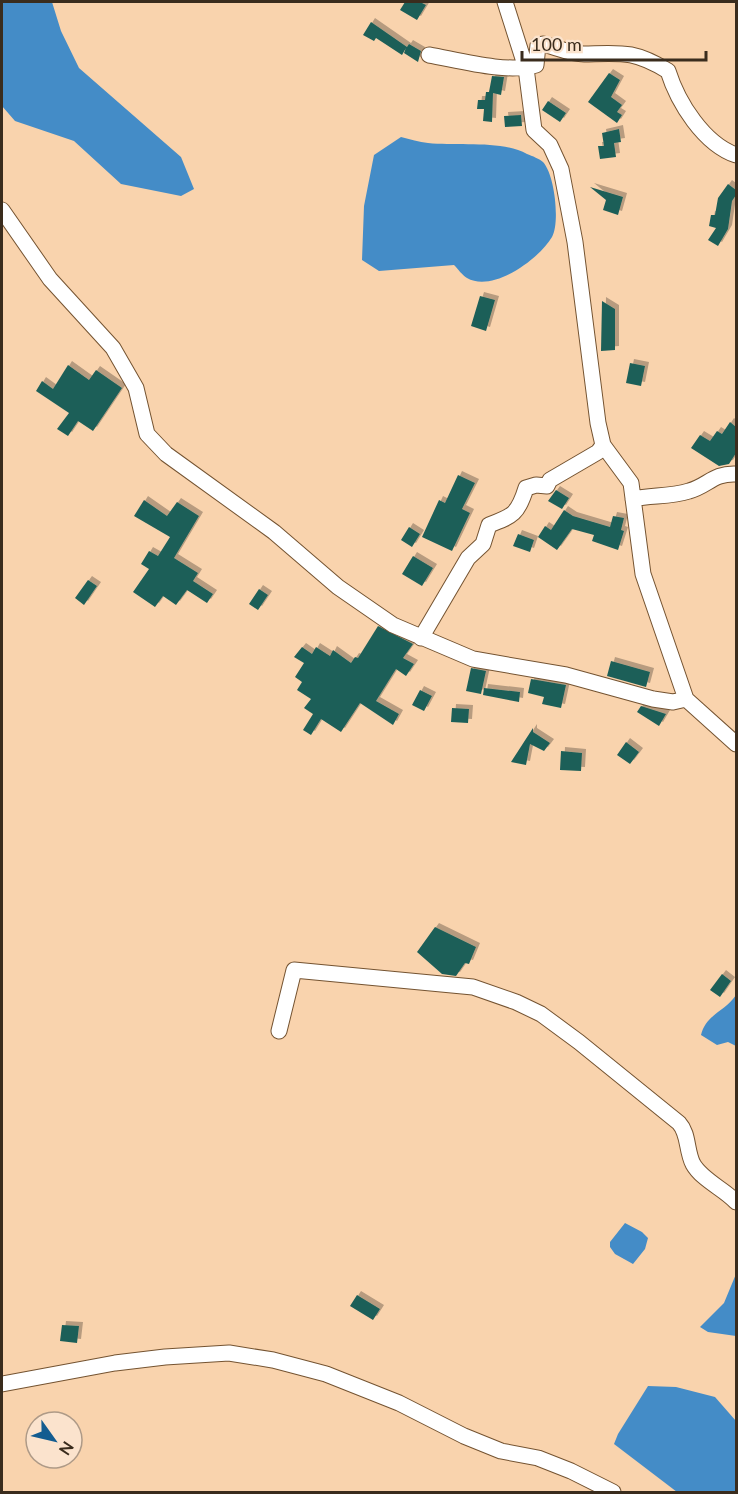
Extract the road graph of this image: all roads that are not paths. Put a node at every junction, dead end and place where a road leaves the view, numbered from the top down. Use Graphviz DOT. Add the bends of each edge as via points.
graph roads {
  1 [pos="505,2"];
  2 [pos="429,55"];
  3 [pos="526,68"];
  4 [pos="736,155"];
  5 [pos="2,210"];
  6 [pos="603,445"];
  7 [pos="736,474"];
  8 [pos="633,499"];
  9 [pos="422,638"];
  10 [pos="686,699"];
  11 [pos="736,744"];
  12 [pos="279,1031"];
  13 [pos="736,1202"];
  14 [pos="2,1384"];
  15 [pos="613,1492"];
  1 -- 3 [label="street"];
  2 -- 3 [label="street"];
  3 -- 4 [label="street" via="536,65 538,45 543,44 582,54 628,52 655,63 668,71 675,94 691,118 723,150"];
  3 -- 6 [label="street" via="534,130 550,145 561,169"];
  5 -- 9 [label="street" via="50,279 113,348 136,388 147,434 166,454 274,532 338,587 393,625"];
  6 -- 8 [label="street" via="631,483"];
  6 -- 9 [label="street" via="598,452 550,480 548,486 526,489 520,509 489,525 483,544 468,558"];
  7 -- 8 [label="street" via="714,476 681,493"];
  8 -- 10 [label="street" via="644,574"];
  9 -- 10 [label="street" via="491,664 566,675 653,699"];
  10 -- 11 [label="street"];
  12 -- 13 [label="street" via="294,970 472,987 516,1002 541,1014 579,1042 679,1123 694,1166"];
  14 -- 15 [label="street" via="165,1357 229,1353 273,1360 326,1374 399,1403 464,1436 501,1451 538,1458"];
}
